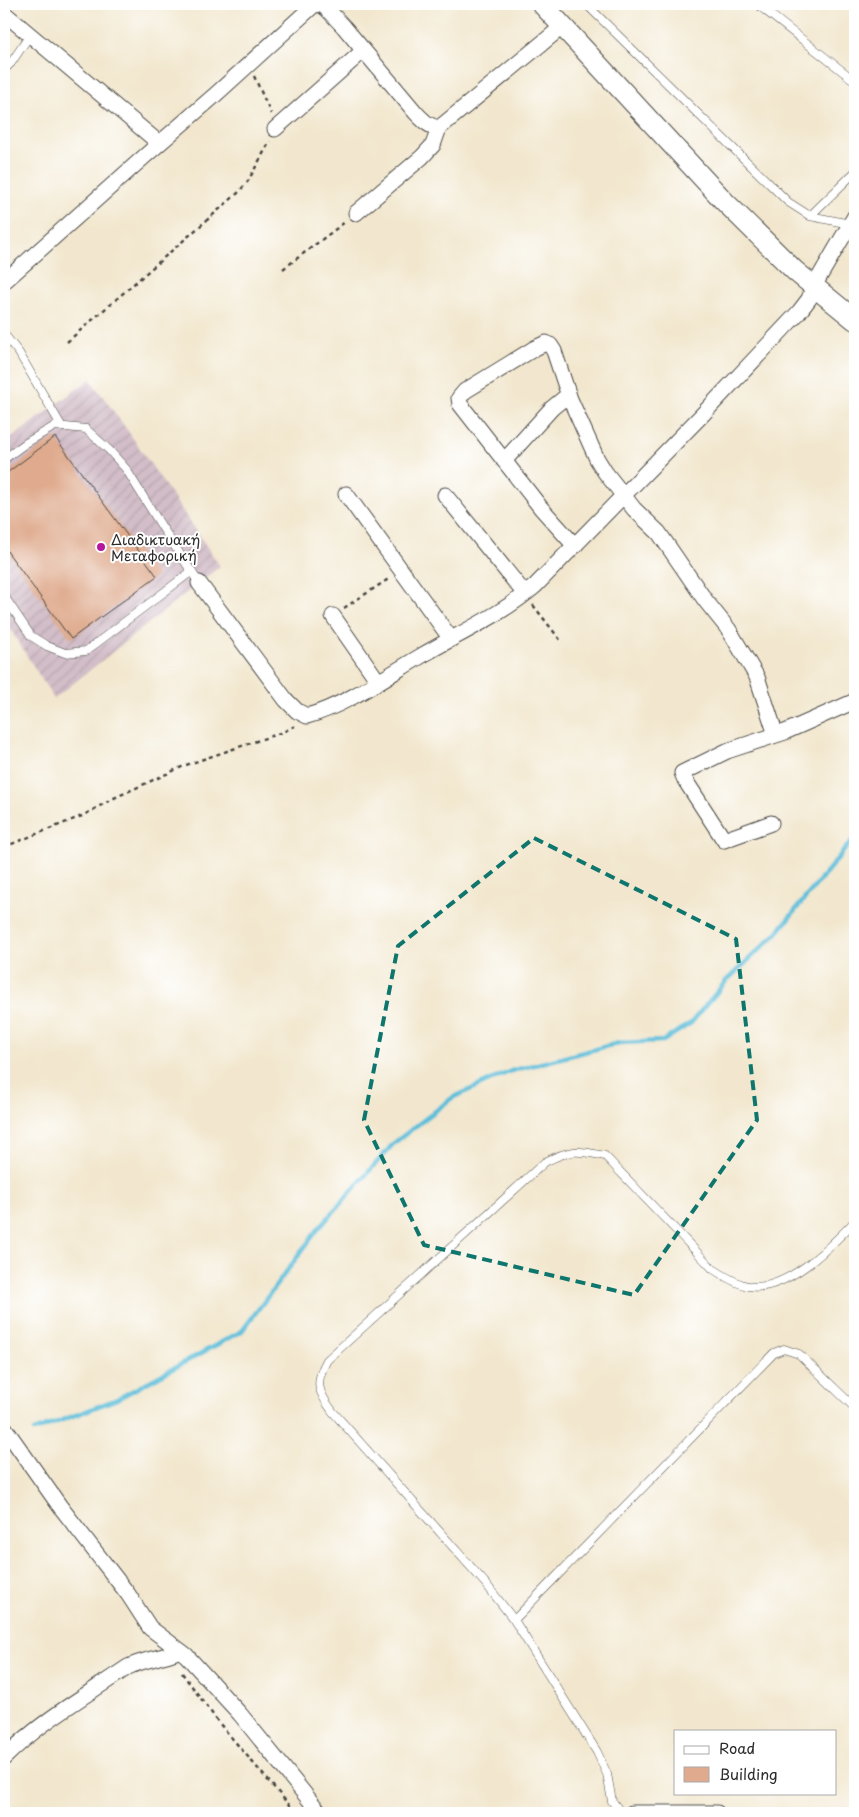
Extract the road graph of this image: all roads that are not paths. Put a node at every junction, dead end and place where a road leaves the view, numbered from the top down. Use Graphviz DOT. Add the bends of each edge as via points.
graph roads {
  1 [pos="542,4"];
  2 [pos="586,4"];
  3 [pos="757,4"];
  4 [pos="4,13"];
  5 [pos="563,26"];
  6 [pos="30,36"];
  7 [pos="363,51"];
  8 [pos="4,70"];
  9 [pos="855,81"];
  10 [pos="439,128"];
  11 [pos="275,129"];
  12 [pos="159,143"];
  13 [pos="855,172"];
  14 [pos="356,213"];
  15 [pos="810,216"];
  16 [pos="852,220"];
  17 [pos="6,280"];
  18 [pos="814,286"];
  19 [pos="855,320"];
  20 [pos="4,334"];
  21 [pos="568,395"];
  22 [pos="62,427"];
  23 [pos="4,459"];
  24 [pos="504,461"];
  25 [pos="608,476"];
  26 [pos="638,479"];
  27 [pos="346,494"];
  28 [pos="623,494"];
  29 [pos="445,495"];
  30 [pos="575,546"];
  31 [pos="196,577"];
  32 [pos="525,594"];
  33 [pos="4,596"];
  34 [pos="333,616"];
  35 [pos="451,639"];
  36 [pos="378,681"];
  37 [pos="855,701"];
  38 [pos="776,735"];
  39 [pos="771,823"];
  40 [pos="855,1221"];
  41 [pos="855,1408"];
  42 [pos="4,1427"];
  43 [pos="514,1620"];
  44 [pos="173,1653"];
  45 [pos="4,1758"];
  46 [pos="320,1813"];
  47 [pos="621,1813"];
  48 [pos="632,1813"];
  49 [pos="717,1813"];
  1 -- 5 [label="street"];
  2 -- 15 [label="lane" via="788,202"];
  3 -- 9 [label="lane"];
  4 -- 6 [label="street"];
  5 -- 10 [label="street"];
  5 -- 18 [label="street" via="724,201"];
  6 -- 8 [label="lane"];
  6 -- 12 [label="street"];
  7 -- 10 [label="street" via="416,113"];
  7 -- 11 [label="street"];
  7 -- 12 [label="street" via="327,9 315,4"];
  10 -- 14 [label="street" via="433,145 422,157"];
  12 -- 17 [label="street"];
  13 -- 15 [label="lane"];
  15 -- 16 [label="lane"];
  16 -- 18 [label="street"];
  18 -- 19 [label="street"];
  18 -- 26 [label="street" via="799,312"];
  20 -- 22 [label="lane" via="19,353"];
  21 -- 24 [label="street"];
  21 -- 24 [label="street" via="554,351 546,343 459,398 469,418"];
  21 -- 25 [label="street" via="596,459"];
  22 -- 23 [label="lane" via="55,426"];
  22 -- 31 [label="lane" via="86,429 126,469"];
  24 -- 30 [label="street"];
  25 -- 26 [label="street"];
  25 -- 28 [label="street"];
  26 -- 28 [label="street"];
  27 -- 35 [label="street"];
  28 -- 30 [label="street"];
  28 -- 38 [label="street" via="660,533 729,630 757,677"];
  29 -- 32 [label="street"];
  30 -- 32 [label="street"];
  31 -- 33 [label="lane" via="86,651 65,653 31,636"];
  31 -- 36 [label="street" via="297,711 307,716 324,711"];
  32 -- 35 [label="street"];
  34 -- 36 [label="street"];
  35 -- 36 [label="street"];
  37 -- 38 [label="street"];
  38 -- 39 [label="street" via="727,751 682,773 724,840"];
  40 -- 43 [label="lane" via="833,1244 792,1276 764,1286 745,1286 713,1268 604,1156 581,1151 564,1153 545,1162 327,1360 318,1385 322,1397"];
  41 -- 43 [label="lane" via="799,1354 784,1348 774,1353"];
  42 -- 44 [label="street" via="150,1628"];
  43 -- 47 [label="lane" via="597,1752 607,1774 612,1801"];
  44 -- 45 [label="street" via="128,1668 66,1707"];
  44 -- 46 [label="street" via="186,1655 240,1714"];
  48 -- 49 [label="street"];
}
